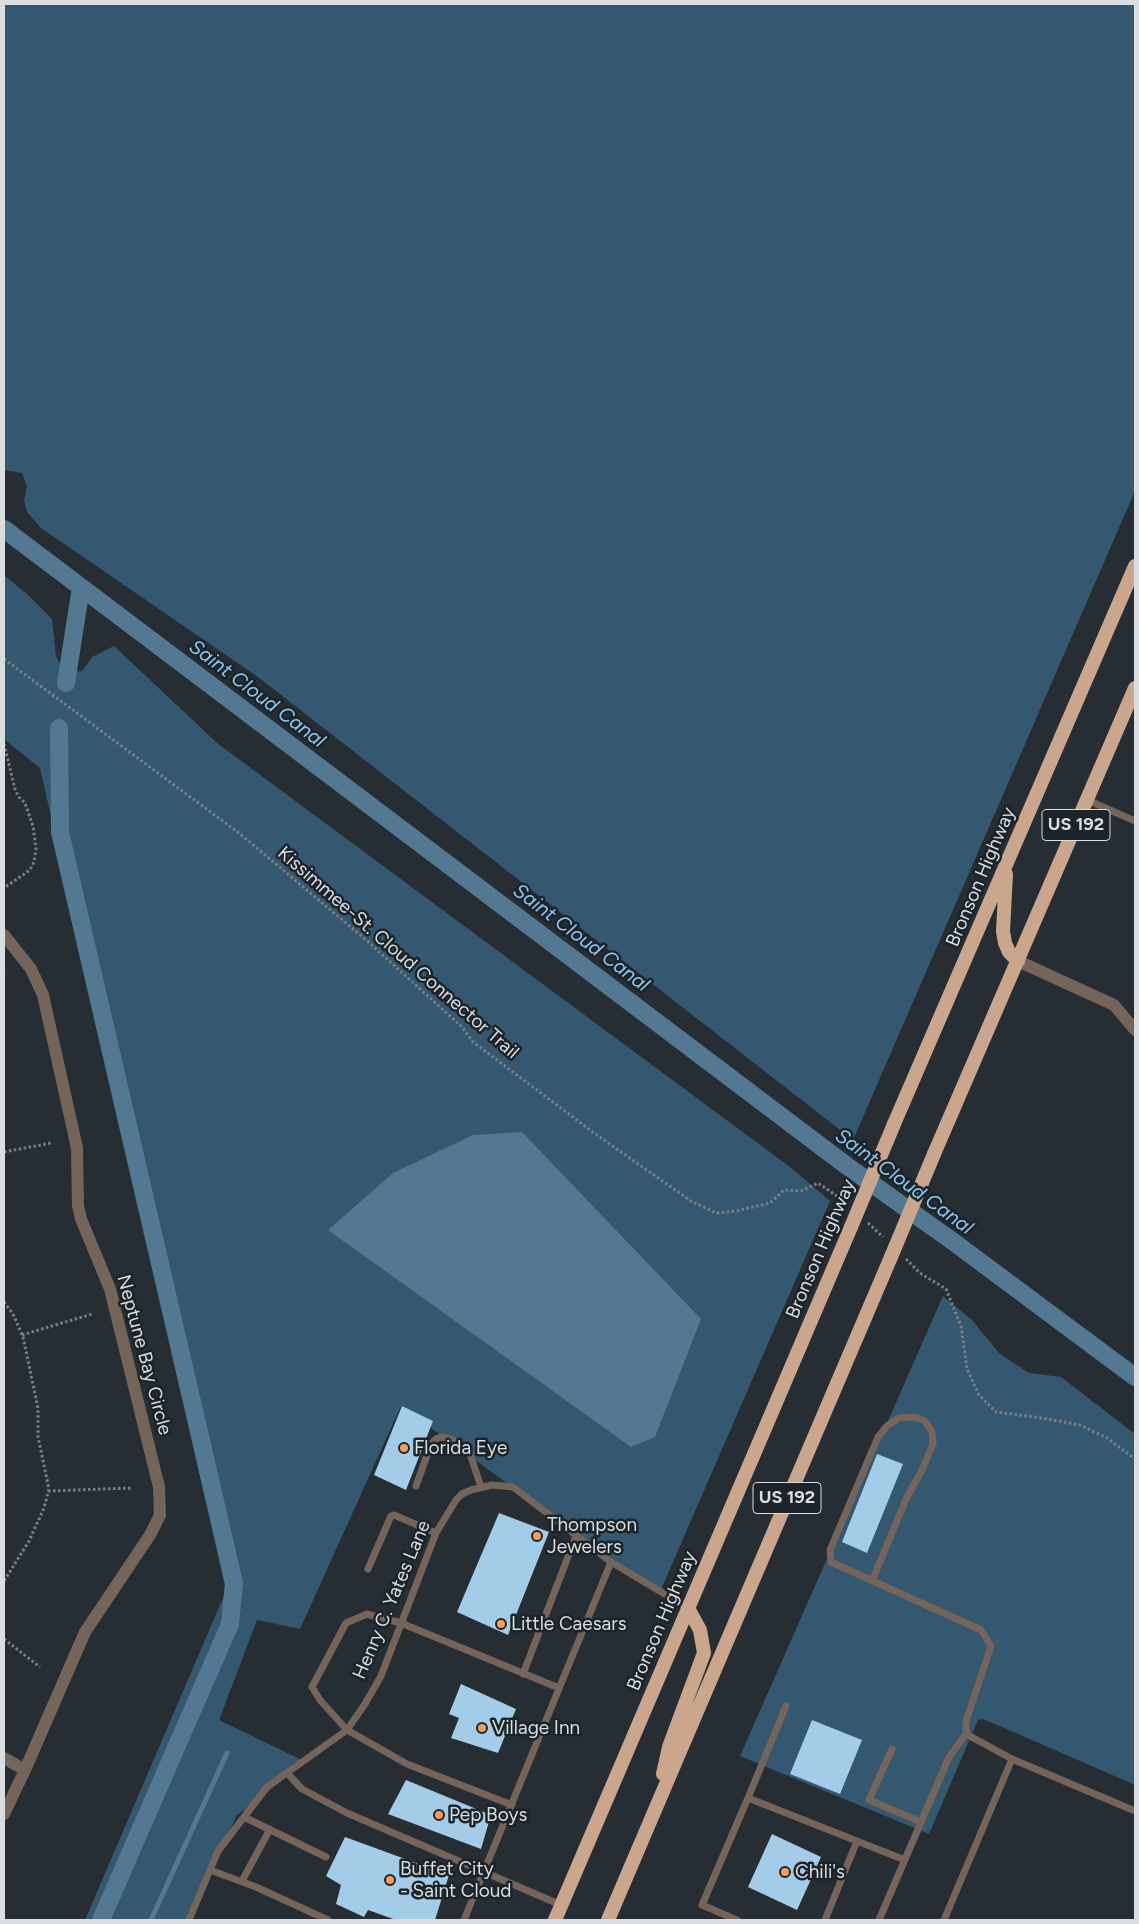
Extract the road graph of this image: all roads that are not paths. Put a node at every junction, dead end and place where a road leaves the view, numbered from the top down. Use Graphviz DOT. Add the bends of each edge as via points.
graph roads {
  1 [pos="1135,566"];
  2 [pos="1135,688"];
  3 [pos="1087,800"];
  4 [pos="1135,821"];
  5 [pos="1007,862"];
  6 [pos="4,935"];
  7 [pos="1018,961"];
  8 [pos="1135,1030"];
  9 [pos="416,1486"];
  10 [pos="481,1487"];
  11 [pos="436,1532"];
  12 [pos="576,1536"];
  13 [pos="611,1562"];
  14 [pos="368,1569"];
  15 [pos="872,1580"];
  16 [pos="688,1608"];
  17 [pos="401,1623"];
  18 [pos="523,1674"];
  19 [pos="559,1688"];
  20 [pos="786,1706"];
  21 [pos="347,1730"];
  22 [pos="966,1734"];
  23 [pos="892,1749"];
  24 [pos="4,1758"];
  25 [pos="1012,1758"];
  26 [pos="25,1770"];
  27 [pos="287,1773"];
  28 [pos="748,1798"];
  29 [pos="512,1805"];
  30 [pos="654,1811"];
  31 [pos="1135,1811"];
  32 [pos="4,1814"];
  33 [pos="244,1817"];
  34 [pos="921,1822"];
  35 [pos="270,1829"];
  36 [pos="857,1841"];
  37 [pos="326,1857"];
  38 [pos="905,1860"];
  39 [pos="210,1870"];
  40 [pos="484,1872"];
  41 [pos="242,1881"];
  42 [pos="561,1905"];
  43 [pos="189,1920"];
  44 [pos="328,1920"];
  45 [pos="464,1920"];
  46 [pos="555,1920"];
  47 [pos="608,1920"];
  48 [pos="737,1920"];
  49 [pos="824,1920"];
  50 [pos="879,1920"];
  51 [pos="944,1920"];
  1 -- 5 [label="highway, Bronson Highway / US 192"];
  2 -- 3 [label="highway, US 192"];
  3 -- 4 [label="lane"];
  3 -- 7 [label="highway, US 192"];
  5 -- 7 [label="highway" via="1003,931 1009,952"];
  5 -- 16 [label="highway, Bronson Highway / US 192, bridge"];
  6 -- 26 [label="street, Neptune Bay Circle" via="31,969 43,994 77,1148 81,1220 110,1289 159,1488 160,1515 85,1632"];
  7 -- 8 [label="street" via="1114,1005"];
  7 -- 30 [label="highway, US 192, bridge"];
  9 -- 10 [label="lane" via="432,1444 441,1437 456,1441 470,1454"];
  10 -- 11 [label="lane, Henry C. Yates Lane" via="462,1494"];
  10 -- 12 [label="lane, Henry C. Yates Lane" via="513,1487"];
  11 -- 14 [label="lane" via="391,1516"];
  11 -- 17 [label="lane, Henry C. Yates Lane"];
  12 -- 13 [label="lane, Henry C. Yates Lane"];
  12 -- 18 [label="lane"];
  13 -- 16 [label="lane, Henry C. Yates Lane"];
  13 -- 19 [label="lane"];
  15 -- 15 [label="lane" via="831,1562 830,1550 878,1438 899,1418 915,1417 925,1422 932,1432 933,1444"];
  15 -- 22 [label="lane" via="982,1630 991,1646 966,1721"];
  16 -- 30 [label="highway" via="700,1630 704,1653 669,1747"];
  16 -- 42 [label="highway, Bronson Highway / US 192"];
  17 -- 18 [label="lane"];
  17 -- 21 [label="lane, Henry C. Yates Lane" via="381,1676"];
  17 -- 21 [label="lane" via="367,1614 346,1622 312,1687"];
  18 -- 19 [label="lane"];
  19 -- 29 [label="lane"];
  20 -- 28 [label="lane"];
  21 -- 27 [label="lane, Henry C. Yates Lane"];
  21 -- 29 [label="lane" via="407,1764"];
  22 -- 25 [label="lane"];
  22 -- 34 [label="lane" via="949,1757"];
  23 -- 34 [label="lane" via="869,1800"];
  24 -- 26 [label="street"];
  25 -- 31 [label="lane"];
  25 -- 51 [label="lane"];
  26 -- 32 [label="street, Neptune Bay Circle"];
  27 -- 33 [label="lane, Henry C. Yates Lane" via="267,1787"];
  27 -- 40 [label="lane" via="302,1789 347,1813"];
  28 -- 36 [label="lane"];
  28 -- 48 [label="lane" via="702,1905"];
  29 -- 40 [label="lane"];
  30 -- 47 [label="highway, US 192"];
  33 -- 35 [label="lane"];
  33 -- 39 [label="lane, Henry C. Yates Lane" via="218,1851"];
  34 -- 38 [label="lane"];
  35 -- 37 [label="lane"];
  35 -- 41 [label="lane"];
  36 -- 38 [label="lane"];
  36 -- 49 [label="lane"];
  38 -- 50 [label="lane"];
  39 -- 41 [label="lane"];
  39 -- 43 [label="lane, Henry C. Yates Lane"];
  40 -- 42 [label="lane"];
  40 -- 45 [label="lane"];
  41 -- 44 [label="lane"];
  42 -- 46 [label="highway, Bronson Highway / US 192"];
}
